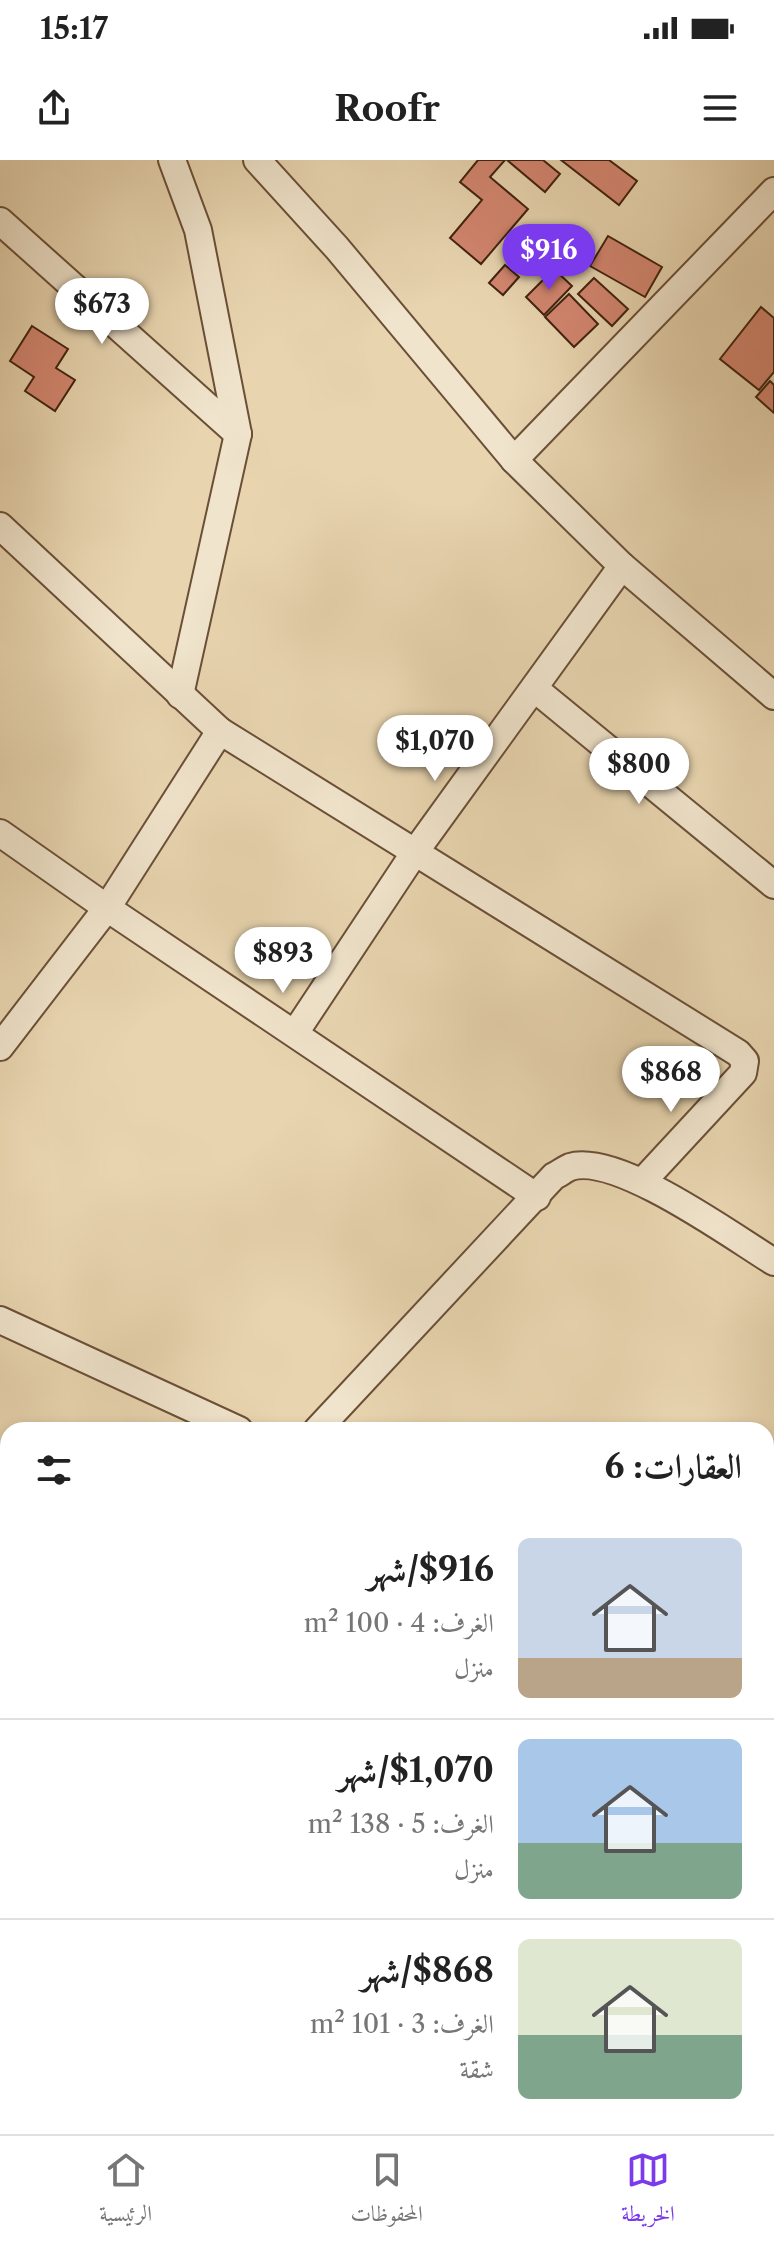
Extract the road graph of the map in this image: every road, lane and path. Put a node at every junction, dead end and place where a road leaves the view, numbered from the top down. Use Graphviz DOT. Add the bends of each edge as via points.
graph roads {
  1 [pos="172,160"];
  2 [pos="257,160"];
  3 [pos="774,191"];
  4 [pos="0,221"];
  5 [pos="238,434"];
  6 [pos="514,460"];
  7 [pos="0,526"];
  8 [pos="622,566"];
  9 [pos="535,689"];
  10 [pos="180,695"];
  11 [pos="774,696"];
  12 [pos="220,731"];
  13 [pos="0,833"];
  14 [pos="415,852"];
  15 [pos="774,885"];
  16 [pos="107,908"];
  17 [pos="9,1016"];
  18 [pos="295,1033"];
  19 [pos="0,1047"];
  20 [pos="643,1181"];
  21 [pos="537,1197"];
  22 [pos="774,1262"];
  23 [pos="0,1320"];
  24 [pos="222,1422"];
  25 [pos="325,1422"];
  1 -- 5 [label="street" via="198,230"];
  2 -- 6 [label="street"];
  3 -- 6 [label="street"];
  4 -- 5 [label="street"];
  5 -- 10 [label="street"];
  6 -- 8 [label="street"];
  7 -- 10 [label="street"];
  8 -- 9 [label="street"];
  8 -- 11 [label="street"];
  9 -- 14 [label="street"];
  9 -- 15 [label="street"];
  10 -- 12 [label="street"];
  12 -- 14 [label="street"];
  12 -- 16 [label="street"];
  13 -- 16 [label="street"];
  14 -- 18 [label="street"];
  14 -- 20 [label="street" via="745,1061 743,1073"];
  16 -- 17 [label="street"];
  16 -- 18 [label="street"];
  17 -- 19 [label="street"];
  18 -- 21 [label="street"];
  20 -- 21 [label="street" via="572,1166 554,1176"];
  20 -- 22 [label="street"];
  21 -- 25 [label="street"];
  23 -- 24 [label="street"];
}
